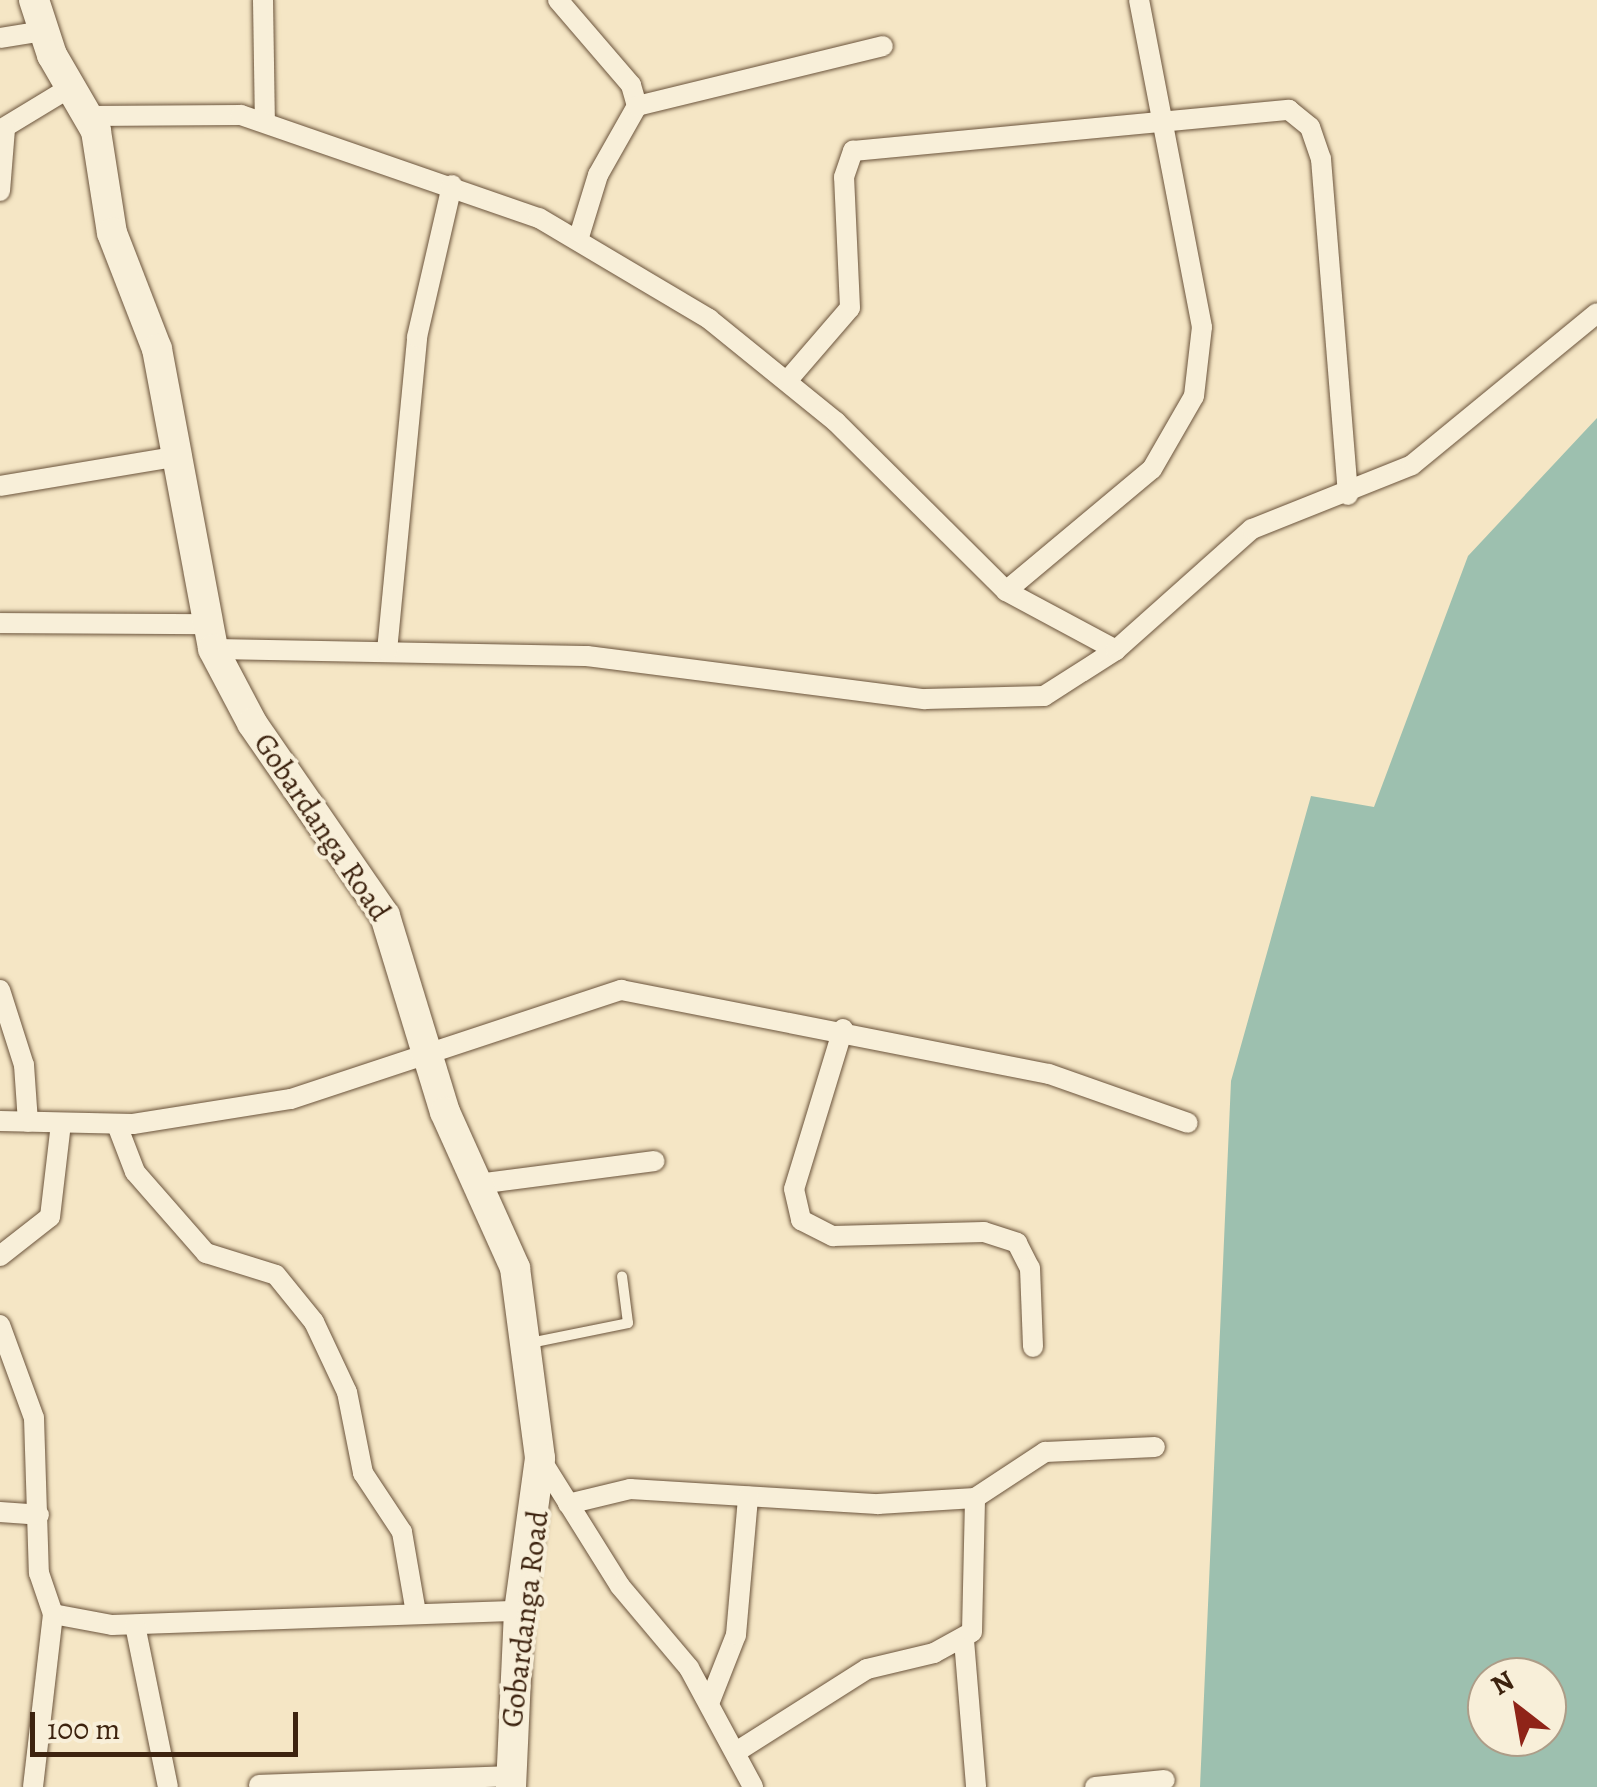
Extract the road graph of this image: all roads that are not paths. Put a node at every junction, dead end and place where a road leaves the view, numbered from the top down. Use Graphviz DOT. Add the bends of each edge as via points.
graph roads {
  1 [pos="34,0"];
  2 [pos="263,0"];
  3 [pos="558,0"];
  4 [pos="1139,0"];
  5 [pos="43,31"];
  6 [pos="0,38"];
  7 [pos="883,46"];
  8 [pos="70,87"];
  9 [pos="637,106"];
  10 [pos="90,116"];
  11 [pos="1158,120"];
  12 [pos="265,121"];
  13 [pos="2,130"];
  14 [pos="452,185"];
  15 [pos="0,191"];
  16 [pos="578,240"];
  17 [pos="1597,312"];
  18 [pos="787,381"];
  19 [pos="174,457"];
  20 [pos="0,486"];
  21 [pos="1348,495"];
  22 [pos="1006,590"];
  23 [pos="0,623"];
  24 [pos="209,636"];
  25 [pos="1116,650"];
  26 [pos="387,651"];
  27 [pos="0,990"];
  28 [pos="843,1029"];
  29 [pos="428,1058"];
  30 [pos="0,1121"];
  31 [pos="28,1122"];
  32 [pos="1188,1123"];
  33 [pos="61,1124"];
  34 [pos="117,1125"];
  35 [pos="655,1161"];
  36 [pos="478,1184"];
  37 [pos="0,1256"];
  38 [pos="622,1276"];
  39 [pos="0,1325"];
  40 [pos="530,1343"];
  41 [pos="1033,1347"];
  42 [pos="1155,1447"];
  43 [pos="540,1458"];
  44 [pos="748,1497"];
  45 [pos="975,1498"];
  46 [pos="568,1504"];
  47 [pos="0,1512"];
  48 [pos="39,1515"];
  49 [pos="519,1611"];
  50 [pos="54,1614"];
  51 [pos="416,1614"];
  52 [pos="135,1625"];
  53 [pos="964,1640"];
  54 [pos="710,1701"];
  55 [pos="736,1752"];
  56 [pos="1165,1780"];
  57 [pos="511,1781"];
  58 [pos="259,1786"];
  59 [pos="33,1787"];
  60 [pos="168,1787"];
  61 [pos="753,1787"];
  62 [pos="976,1787"];
  63 [pos="1095,1787"];
  1 -- 5 [label="main road, Gobardanga Road"];
  2 -- 12 [label="street"];
  3 -- 9 [label="street" via="631,85"];
  4 -- 11 [label="street"];
  5 -- 6 [label="street"];
  5 -- 8 [label="main road, Gobardanga Road"];
  7 -- 9 [label="street"];
  8 -- 10 [label="main road, Gobardanga Road"];
  8 -- 13 [label="street"];
  9 -- 16 [label="street" via="598,175"];
  10 -- 12 [label="street" via="202,109"];
  10 -- 19 [label="main road, Gobardanga Road" via="120,262 157,350"];
  11 -- 18 [label="street" via="853,151 844,177 850,308"];
  11 -- 21 [label="street" via="1278,109 1302,116 1316,140"];
  11 -- 22 [label="street" via="1202,327 1194,396 1152,469"];
  12 -- 14 [label="street"];
  13 -- 15 [label="street"];
  14 -- 16 [label="street"];
  14 -- 26 [label="street" via="416,338"];
  16 -- 18 [label="street" via="667,291"];
  17 -- 21 [label="street" via="1426,456"];
  18 -- 22 [label="street"];
  19 -- 20 [label="street"];
  19 -- 24 [label="main road, Gobardanga Road"];
  21 -- 25 [label="street" via="1252,528"];
  22 -- 25 [label="street"];
  23 -- 24 [label="street"];
  24 -- 26 [label="street"];
  24 -- 29 [label="main road, Gobardanga Road" via="252,723 385,916"];
  25 -- 26 [label="street" via="1044,696 973,700 632,659"];
  27 -- 31 [label="street" via="24,1065"];
  28 -- 29 [label="street" via="621,990 567,1001"];
  28 -- 32 [label="street" via="1096,1086"];
  28 -- 41 [label="street" via="794,1189 801,1220 853,1238 1001,1234 1030,1268"];
  29 -- 34 [label="street" via="290,1099"];
  29 -- 36 [label="main road, Gobardanga Road"];
  30 -- 31 [label="street"];
  31 -- 33 [label="street"];
  33 -- 34 [label="street"];
  33 -- 37 [label="street" via="50,1217"];
  34 -- 51 [label="street" via="135,1172 206,1253 276,1275 314,1322 346,1392 363,1473 402,1532"];
  35 -- 36 [label="street"];
  36 -- 40 [label="main road, Gobardanga Road" via="516,1268"];
  38 -- 40 [label="lane" via="628,1323"];
  39 -- 48 [label="street" via="34,1418"];
  40 -- 43 [label="main road, Gobardanga Road"];
  42 -- 45 [label="street" via="1045,1452"];
  43 -- 46 [label="street"];
  43 -- 49 [label="main road, Gobardanga Road"];
  44 -- 45 [label="street"];
  44 -- 46 [label="street" via="630,1489"];
  44 -- 54 [label="street" via="736,1634"];
  45 -- 53 [label="street" via="976,1622"];
  46 -- 54 [label="street"];
  47 -- 48 [label="street"];
  48 -- 50 [label="street" via="42,1597"];
  49 -- 51 [label="street"];
  49 -- 57 [label="main road, Gobardanga Road"];
  50 -- 52 [label="street"];
  50 -- 59 [label="street"];
  51 -- 52 [label="street"];
  52 -- 60 [label="street"];
  53 -- 55 [label="street" via="867,1669"];
  53 -- 62 [label="street"];
  54 -- 55 [label="street"];
  55 -- 61 [label="street"];
  56 -- 63 [label="street"];
  57 -- 58 [label="street"];
}
